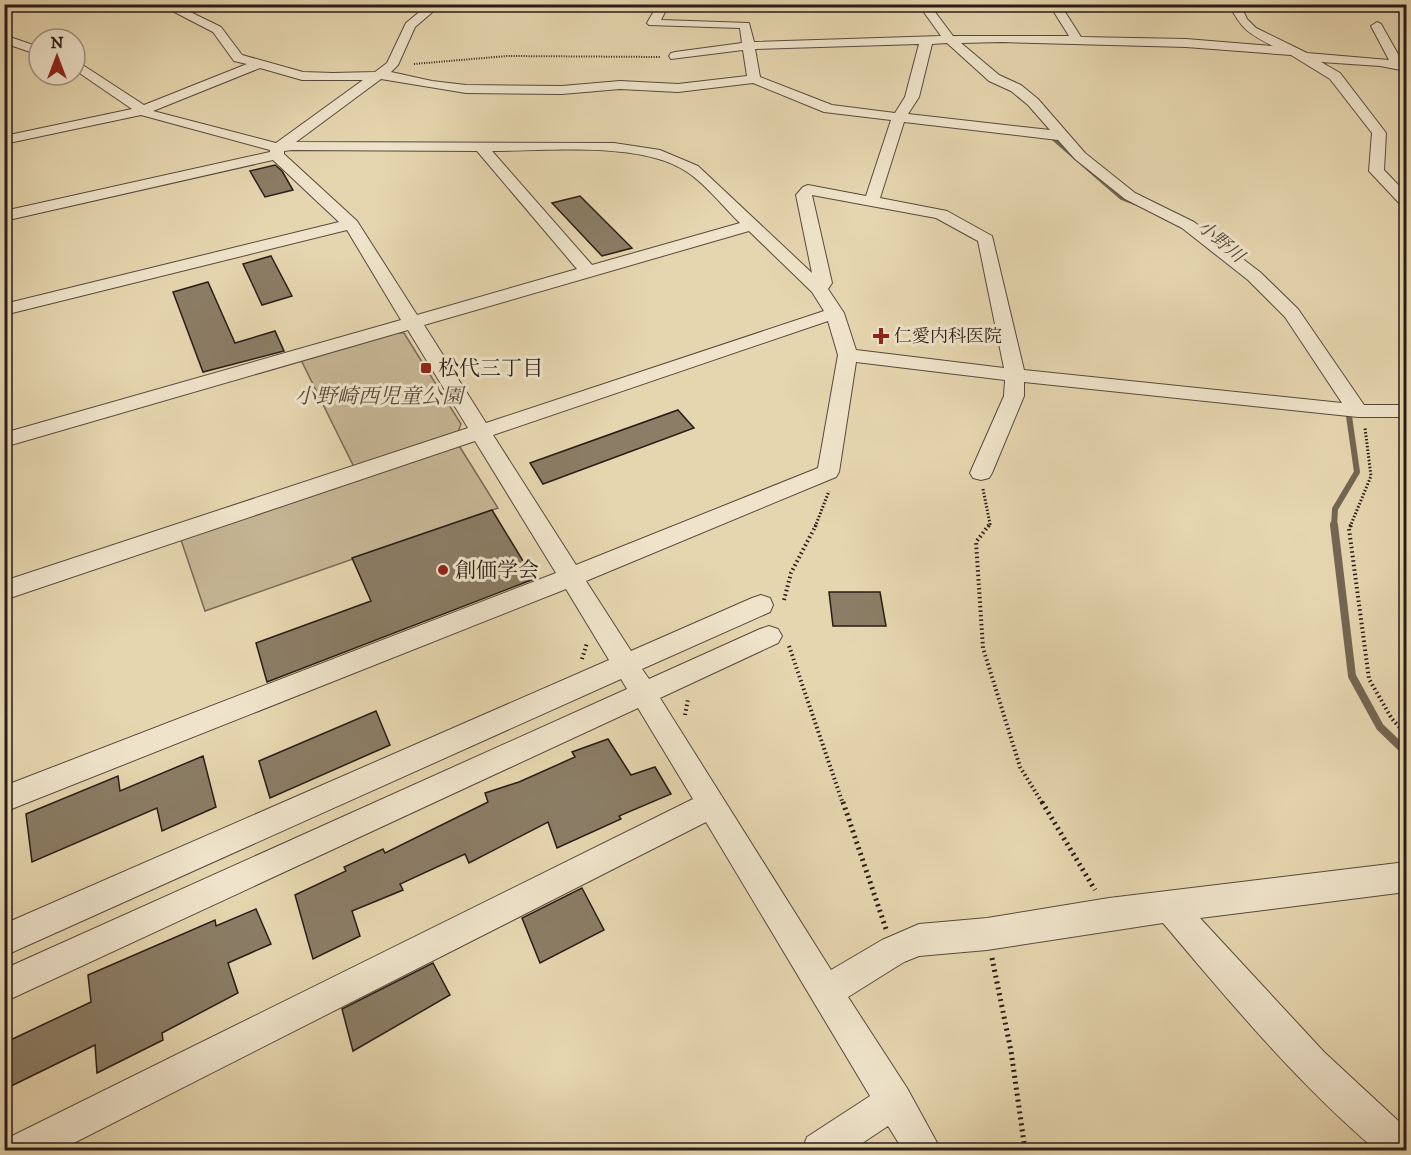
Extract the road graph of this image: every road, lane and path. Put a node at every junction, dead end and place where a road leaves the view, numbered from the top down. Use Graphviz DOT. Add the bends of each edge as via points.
graph roads {
  1 [pos="164,4"];
  2 [pos="437,4"];
  3 [pos="664,4"];
  4 [pos="923,4"];
  5 [pos="1054,4"];
  6 [pos="1234,4"];
  7 [pos="1377,26"];
  8 [pos="4,38"];
  9 [pos="1077,40"];
  10 [pos="951,41"];
  11 [pos="926,42"];
  12 [pos="748,46"];
  13 [pos="27,47"];
  14 [pos="1297,54"];
  15 [pos="675,56"];
  16 [pos="259,64"];
  17 [pos="392,65"];
  18 [pos="1402,66"];
  19 [pos="87,72"];
  20 [pos="377,74"];
  21 [pos="754,80"];
  22 [pos="141,110"];
  23 [pos="899,117"];
  24 [pos="1062,136"];
  25 [pos="4,140"];
  26 [pos="482,147"];
  27 [pos="277,152"];
  28 [pos="872,200"];
  29 [pos="1407,201"];
  30 [pos="4,216"];
  31 [pos="351,224"];
  32 [pos="751,225"];
  33 [pos="588,271"];
  34 [pos="819,290"];
  35 [pos="4,310"];
  36 [pos="835,313"];
  37 [pos="411,322"];
  38 [pos="848,355"];
  39 [pos="1015,375"];
  40 [pos="1358,411"];
  41 [pos="1407,411"];
  42 [pos="480,432"];
  43 [pos="4,440"];
  44 [pos="828,472"];
  45 [pos="981,473"];
  46 [pos="571,577"];
  47 [pos="4,591"];
  48 [pos="773,606"];
  49 [pos="779,637"];
  50 [pos="626,665"];
  51 [pos="643,694"];
  52 [pos="691,696"];
  53 [pos="684,723"];
  54 [pos="1407,734"];
  55 [pos="4,799"];
  56 [pos="710,805"];
  57 [pos="4,865"];
  58 [pos="1407,877"];
  59 [pos="1170,907"];
  60 [pos="1109,914"];
  61 [pos="8,928"];
  62 [pos="987,934"];
  63 [pos="893,951"];
  64 [pos="4,986"];
  65 [pos="827,991"];
  66 [pos="894,1101"];
  67 [pos="23,1150"];
  68 [pos="820,1150"];
  69 [pos="923,1150"];
  70 [pos="1025,1150"];
  71 [pos="1404,1150"];
  1 -- 16 [label="street" via="217,30 238,57"];
  2 -- 17 [label="street" via="410,25"];
  3 -- 12 [label="street" via="653,22 745,25"];
  4 -- 10 [label="street"];
  5 -- 9 [label="street"];
  6 -- 14 [label="street" via="1252,31"];
  7 -- 18 [label="street"];
  8 -- 13 [label="street"];
  9 -- 10 [label="street"];
  9 -- 14 [label="street" via="1186,43"];
  10 -- 11 [label="street"];
  10 -- 24 [label="street" via="994,78 1016,88 1033,102"];
  11 -- 12 [label="street"];
  11 -- 23 [label="street" via="912,97"];
  12 -- 15 [label="street"];
  12 -- 21 [label="street"];
  14 -- 18 [label="street"];
  14 -- 29 [label="street" via="1335,76 1379,133 1376,171"];
  15 -- 17 [label="path" via="507,56"];
  16 -- 20 [label="street" via="302,76"];
  16 -- 22 [label="street"];
  17 -- 20 [label="street"];
  19 -- 22 [label="street"];
  20 -- 21 [label="street" via="466,89 562,90 620,85 678,88"];
  20 -- 27 [label="street"];
  21 -- 23 [label="street" via="829,108"];
  22 -- 25 [label="street"];
  22 -- 27 [label="street"];
  23 -- 24 [label="street"];
  23 -- 28 [label="street"];
  24 -- 40 [label="street" via="1080,156 1130,196 1188,225 1254,276 1292,313"];
  26 -- 27 [label="street" via="292,146"];
  26 -- 32 [label="street" via="614,147 675,158 693,169"];
  26 -- 33 [label="street"];
  27 -- 30 [label="street"];
  27 -- 31 [label="street"];
  28 -- 34 [label="street" via="808,190 804,195 823,283"];
  28 -- 39 [label="street" via="941,214 986,239"];
  31 -- 35 [label="street"];
  31 -- 37 [label="street"];
  32 -- 33 [label="street"];
  32 -- 34 [label="street"];
  33 -- 37 [label="street"];
  34 -- 36 [label="street"];
  36 -- 38 [label="street"];
  36 -- 42 [label="street"];
  37 -- 42 [label="street"];
  37 -- 43 [label="street"];
  38 -- 39 [label="street"];
  38 -- 44 [label="street"];
  39 -- 40 [label="street"];
  39 -- 45 [label="street" via="1014,396"];
  40 -- 41 [label="street"];
  40 -- 54 [label="path" via="1364,422 1371,476 1349,530 1369,679 1392,719"];
  42 -- 46 [label="street"];
  42 -- 47 [label="street"];
  44 -- 46 [label="street"];
  44 -- 48 [label="path" via="833,482 815,527 783,597"];
  45 -- 60 [label="path" via="990,524 976,542 984,648 1020,766"];
  46 -- 50 [label="street"];
  46 -- 55 [label="street"];
  48 -- 50 [label="street"];
  49 -- 51 [label="street"];
  49 -- 63 [label="path" via="790,650"];
  50 -- 51 [label="street"];
  50 -- 61 [label="street"];
  51 -- 56 [label="street"];
  51 -- 64 [label="street"];
  52 -- 53 [label="path"];
  56 -- 65 [label="street"];
  56 -- 67 [label="street"];
  57 -- 61 [label="path"];
  58 -- 59 [label="street"];
  59 -- 60 [label="street"];
  59 -- 71 [label="street" via="1271,1024"];
  60 -- 62 [label="street"];
  62 -- 63 [label="street" via="919,940"];
  62 -- 70 [label="path" via="1011,1051"];
  63 -- 65 [label="street"];
  65 -- 66 [label="street"];
  66 -- 68 [label="street"];
  66 -- 69 [label="street"];
}
